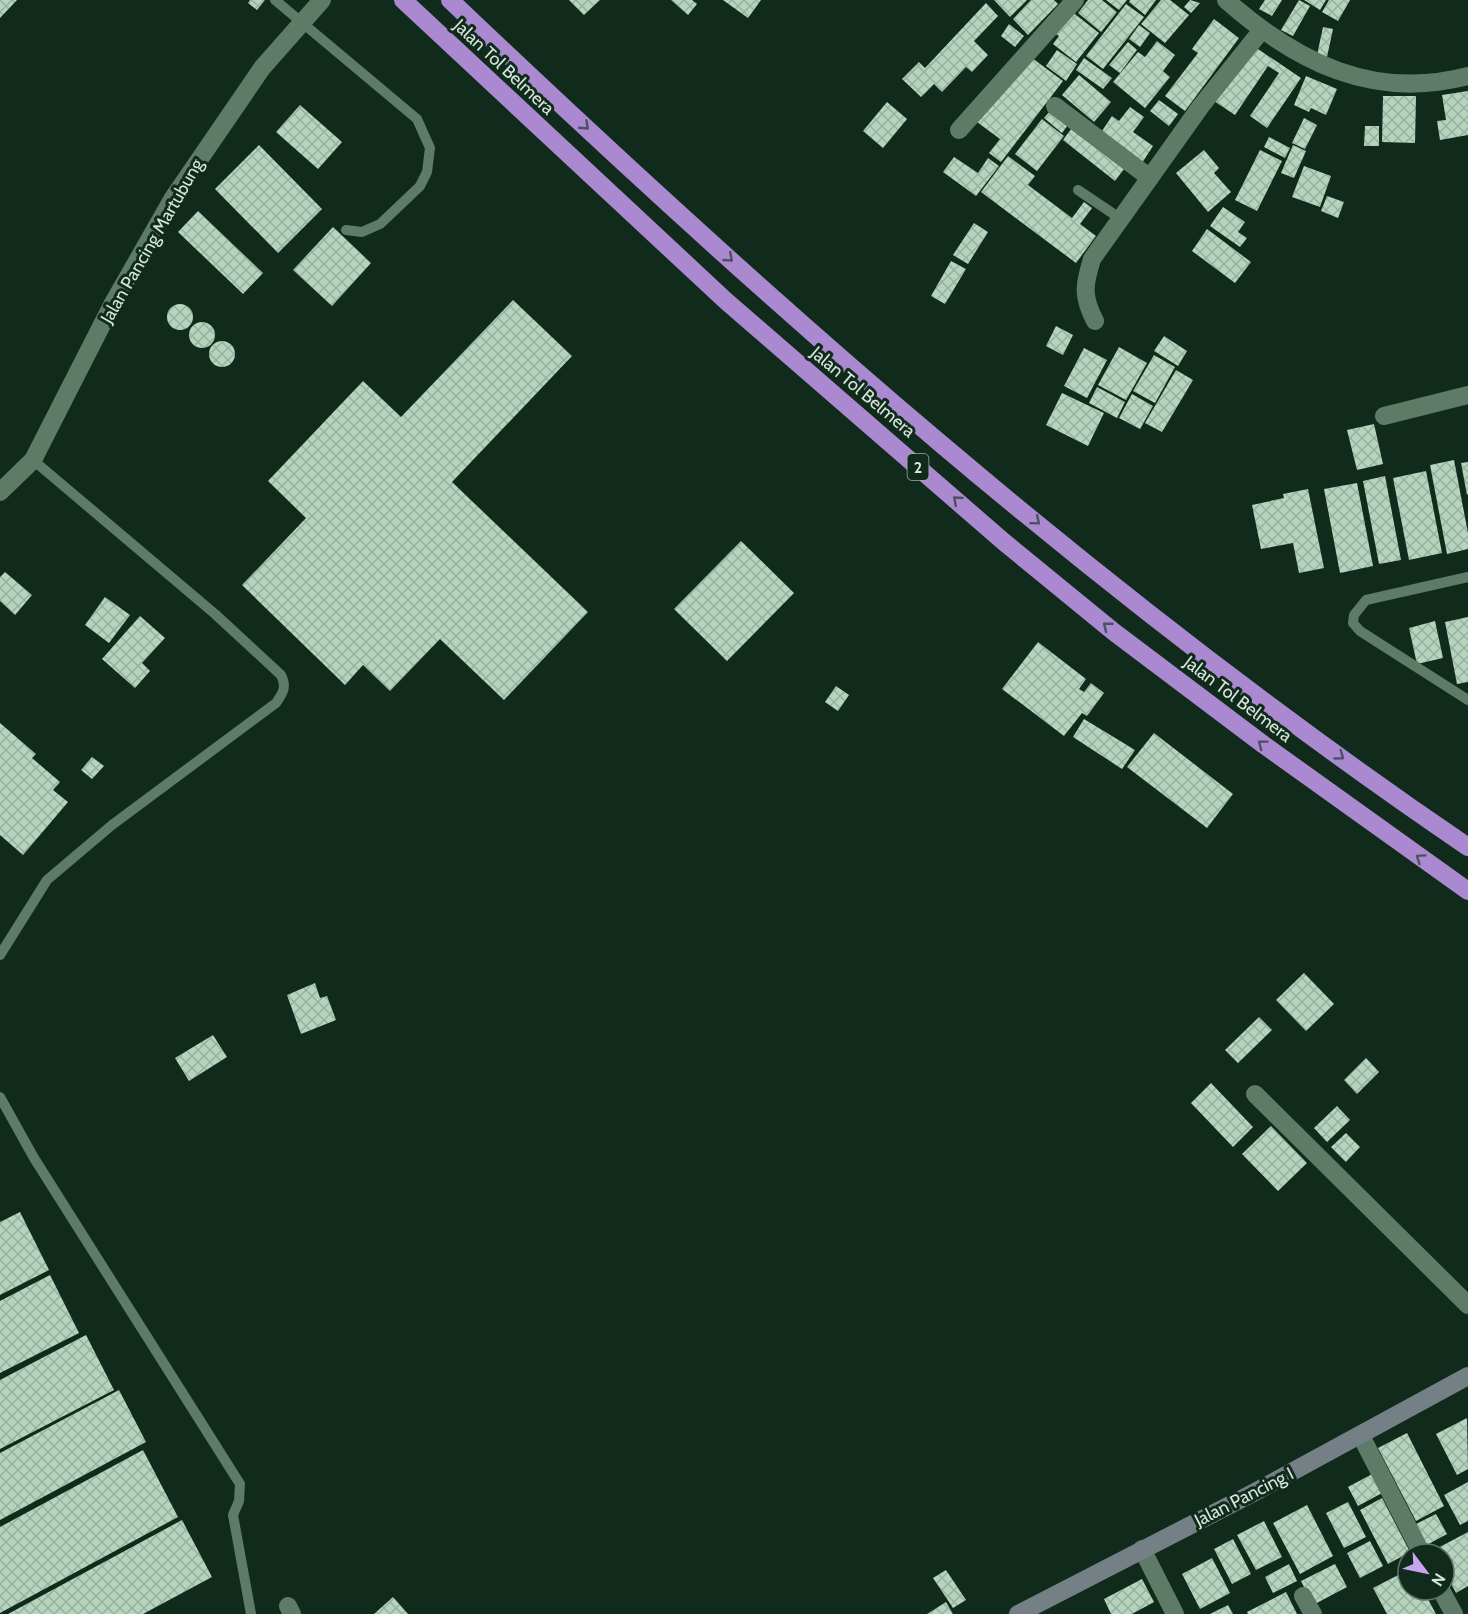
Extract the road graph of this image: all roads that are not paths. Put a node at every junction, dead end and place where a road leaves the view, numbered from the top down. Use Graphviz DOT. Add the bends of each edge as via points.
graph roads {
  1 [pos="275,0"];
  2 [pos="322,0"];
  3 [pos="403,0"];
  4 [pos="450,0"];
  5 [pos="1075,0"];
  6 [pos="1226,0"];
  7 [pos="301,23"];
  8 [pos="1261,31"];
  9 [pos="1468,76"];
  10 [pos="1055,106"];
  11 [pos="959,130"];
  12 [pos="1150,178"];
  13 [pos="1078,190"];
  14 [pos="1121,219"];
  15 [pos="346,230"];
  16 [pos="1095,321"];
  17 [pos="1468,395"];
  18 [pos="1384,416"];
  19 [pos="33,460"];
  20 [pos="0,492"];
  21 [pos="1468,578"];
  22 [pos="1468,700"];
  23 [pos="1468,848"];
  24 [pos="1468,891"];
  25 [pos="0,955"];
  26 [pos="1255,1094"];
  27 [pos="0,1097"];
  28 [pos="1468,1305"];
  29 [pos="1468,1376"];
  30 [pos="1360,1436"];
  31 [pos="1416,1542"];
  32 [pos="1142,1549"];
  33 [pos="1303,1596"];
  34 [pos="251,1614"];
  35 [pos="1018,1614"];
  36 [pos="1175,1614"];
  37 [pos="1313,1614"];
  1 -- 7 [label="lane"];
  2 -- 7 [label="street, Jalan Pancing Martubung"];
  24 -- 3 [label="highway, Jalan Tol Belmera / 2, one-way" via="1114,632 1005,542 726,301"];
  4 -- 23 [label="highway, Jalan Tol Belmera / 2, one-way" via="665,201 942,443 1163,623"];
  5 -- 11 [label="street"];
  6 -- 8 [label="street"];
  7 -- 15 [label="lane" via="417,119 430,148 427,172 412,193 380,224 362,232"];
  7 -- 19 [label="street, Jalan Pancing Martubung" via="262,68 173,198 117,296"];
  8 -- 9 [label="street" via="1304,57 1346,75 1385,83 1420,84"];
  8 -- 12 [label="street"];
  10 -- 12 [label="street"];
  12 -- 14 [label="street"];
  13 -- 14 [label="lane"];
  14 -- 16 [label="street" via="1092,259 1085,281 1085,302"];
  17 -- 18 [label="street"];
  19 -- 20 [label="street, Jalan Pancing Martubung"];
  19 -- 25 [label="lane" via="251,645 285,682 284,692 276,703 112,825 47,880"];
  21 -- 22 [label="lane" via="1366,600 1354,615 1353,623"];
  26 -- 28 [label="street"];
  27 -- 34 [label="lane" via="34,1158 240,1484 233,1515"];
  29 -- 30 [label="main road, Jalan Pancing I"];
  30 -- 31 [label="street"];
  30 -- 32 [label="main road, Jalan Pancing I"];
  32 -- 35 [label="main road, Jalan Pancing I"];
  32 -- 36 [label="street"];
  33 -- 37 [label="street"];
}
